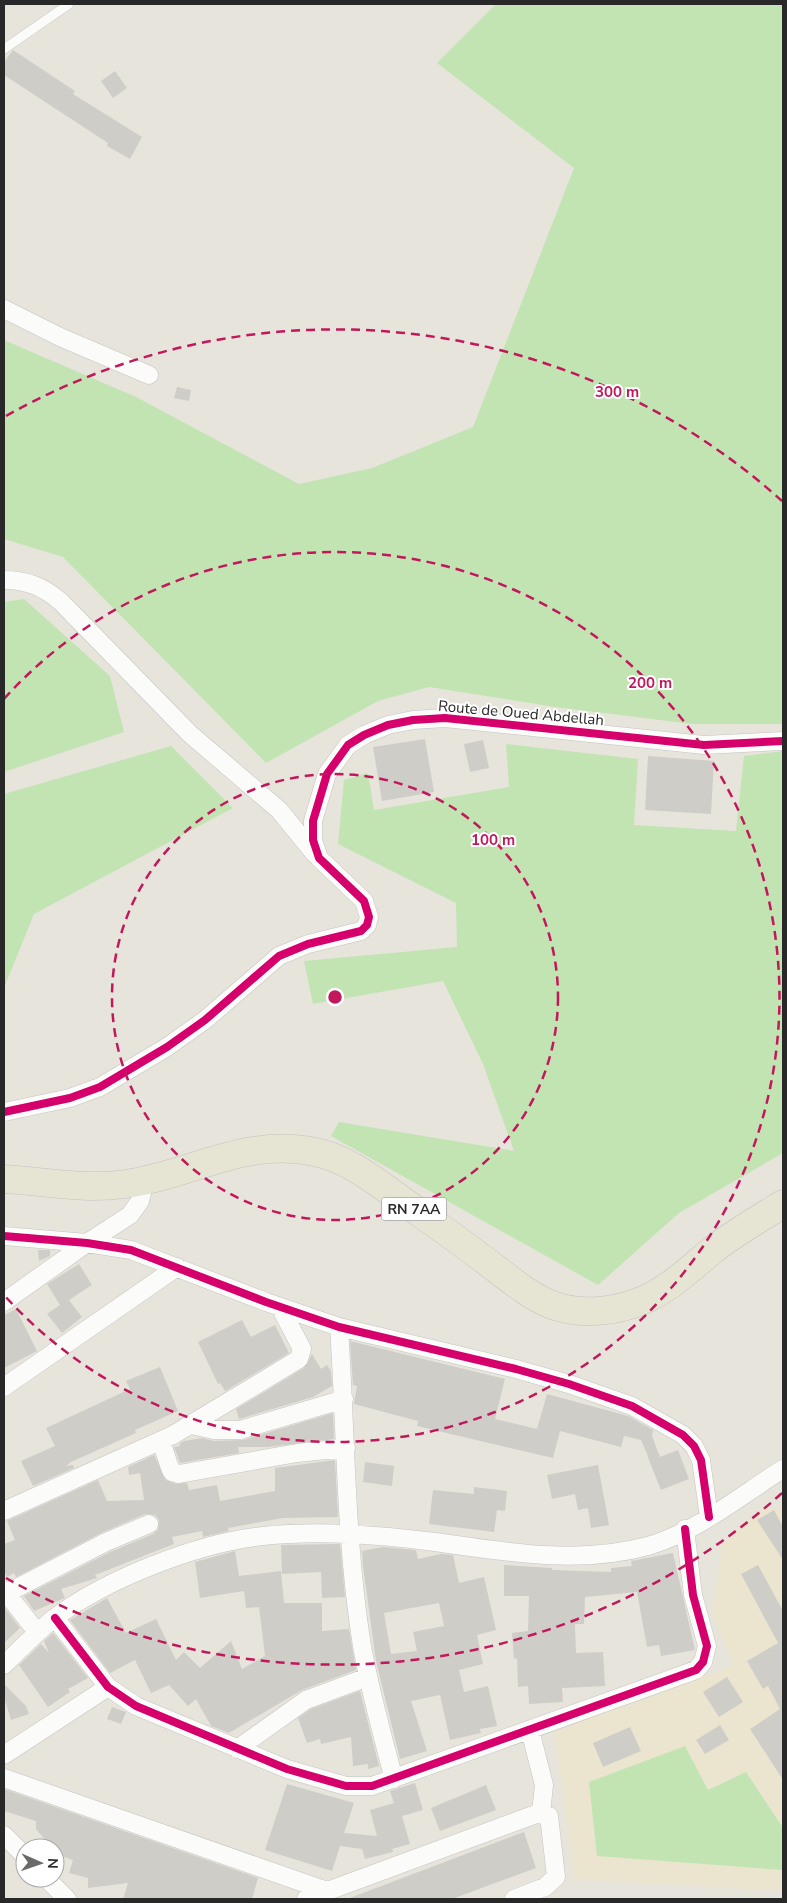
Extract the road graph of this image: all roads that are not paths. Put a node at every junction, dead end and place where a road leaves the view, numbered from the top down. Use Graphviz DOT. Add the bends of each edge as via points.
graph roads {
  1 [pos="69,4"];
  2 [pos="4,49"];
  3 [pos="4,308"];
  4 [pos="149,374"];
  5 [pos="4,580"];
  6 [pos="783,741"];
  7 [pos="319,858"];
  8 [pos="4,1112"];
  9 [pos="4,1179"];
  10 [pos="145,1180"];
  11 [pos="783,1204"];
  12 [pos="4,1236"];
  13 [pos="87,1242"];
  14 [pos="177,1267"];
  15 [pos="4,1302"];
  16 [pos="280,1307"];
  17 [pos="339,1327"];
  18 [pos="4,1387"];
  19 [pos="344,1399"];
  20 [pos="191,1426"];
  21 [pos="161,1441"];
  22 [pos="346,1448"];
  23 [pos="783,1469"];
  24 [pos="4,1511"];
  25 [pos="709,1517"];
  26 [pos="149,1524"];
  27 [pos="685,1530"];
  28 [pos="349,1535"];
  29 [pos="5,1591"];
  30 [pos="55,1618"];
  31 [pos="37,1632"];
  32 [pos="4,1665"];
  33 [pos="368,1677"];
  34 [pos="108,1687"];
  35 [pos="530,1730"];
  36 [pos="237,1749"];
  37 [pos="4,1755"];
  38 [pos="4,1778"];
  39 [pos="394,1779"];
  40 [pos="541,1813"];
  41 [pos="4,1834"];
  42 [pos="15,1846"];
  43 [pos="56,1888"];
  44 [pos="326,1891"];
  45 [pos="67,1899"];
  46 [pos="306,1899"];
  47 [pos="514,1899"];
  1 -- 2 [label="lane"];
  3 -- 4 [label="street" via="60,337"];
  5 -- 7 [label="street" via="28,582 44,588 62,602 190,734 279,810"];
  6 -- 7 [label="street, Route de Oued Abdellah" via="704,745 445,718 388,725 348,745 327,774 313,821 313,840"];
  7 -- 8 [label="street" via="364,901 370,917 361,931 308,944 279,956 205,1020 100,1087 70,1098"];
  9 -- 10 [label="main road, RN 7AA" via="105,1186"];
  10 -- 11 [label="main road, RN 7AA" via="262,1148 292,1147 318,1152 348,1164 378,1183 526,1291 556,1306 593,1311 620,1309 649,1298 746,1226"];
  10 -- 13 [label="street" via="137,1209"];
  12 -- 13 [label="street"];
  13 -- 14 [label="street" via="131,1250"];
  13 -- 15 [label="street"];
  14 -- 16 [label="street"];
  14 -- 18 [label="street"];
  16 -- 17 [label="street"];
  16 -- 20 [label="street" via="302,1349 299,1359"];
  17 -- 19 [label="street"];
  17 -- 25 [label="street" via="516,1369 632,1406 683,1435 694,1446 701,1460"];
  19 -- 20 [label="street" via="240,1430"];
  19 -- 22 [label="street"];
  20 -- 21 [label="street"];
  21 -- 22 [label="street" via="172,1472 179,1474 297,1453"];
  21 -- 24 [label="street"];
  22 -- 28 [label="street"];
  23 -- 25 [label="street"];
  25 -- 27 [label="street"];
  26 -- 29 [label="street"];
  27 -- 28 [label="street" via="648,1546 574,1556 541,1556"];
  27 -- 35 [label="street" via="693,1595 707,1646 704,1662 696,1670"];
  28 -- 30 [label="street" via="263,1536 194,1552 146,1568 88,1596"];
  28 -- 33 [label="street"];
  29 -- 31 [label="street"];
  30 -- 31 [label="street"];
  30 -- 34 [label="street"];
  31 -- 32 [label="street"];
  33 -- 36 [label="street" via="306,1700"];
  33 -- 39 [label="street"];
  34 -- 36 [label="street" via="136,1706"];
  34 -- 37 [label="street"];
  35 -- 39 [label="street"];
  35 -- 40 [label="street" via="544,1786"];
  36 -- 39 [label="street" via="287,1769 346,1786 372,1786"];
  38 -- 44 [label="street"];
  40 -- 44 [label="street"];
  40 -- 47 [label="street" via="549,1816 556,1877 545,1887"];
  41 -- 42 [label="street"];
  43 -- 45 [label="street"];
  44 -- 46 [label="street"];
}
